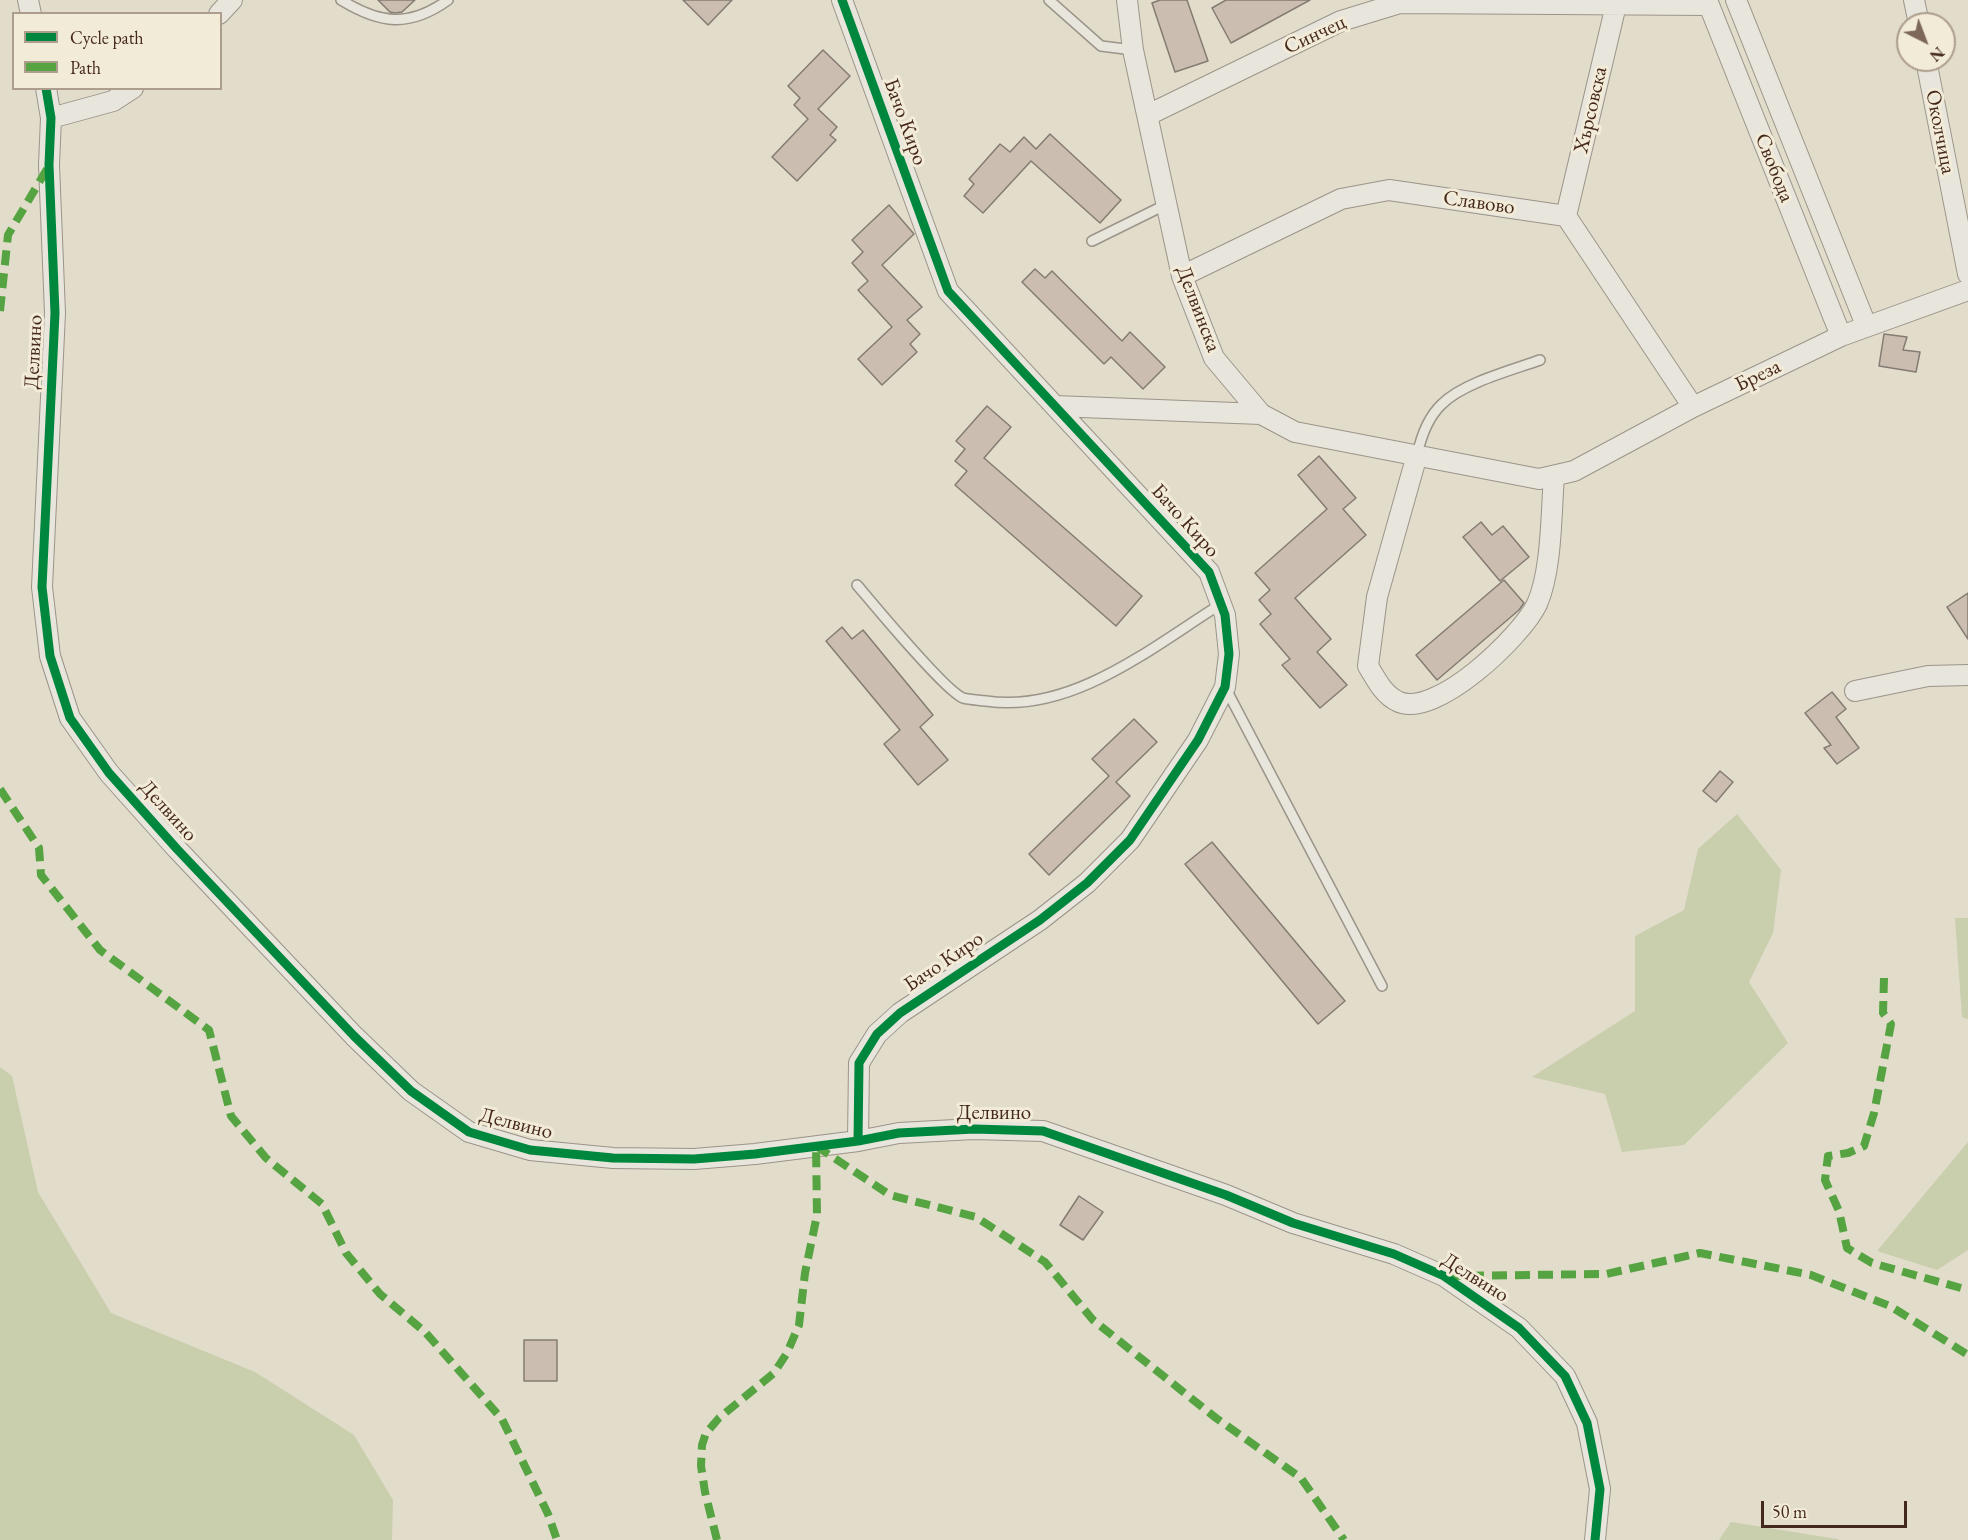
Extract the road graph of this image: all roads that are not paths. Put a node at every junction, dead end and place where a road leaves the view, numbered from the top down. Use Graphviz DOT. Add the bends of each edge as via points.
graph roads {
  1 [pos="232,0"];
  2 [pos="341,0"];
  3 [pos="448,0"];
  4 [pos="842,0"];
  5 [pos="1049,0"];
  6 [pos="1127,0"];
  7 [pos="1736,0"];
  8 [pos="1708,2"];
  9 [pos="1616,5"];
  10 [pos="221,12"];
  11 [pos="1133,50"];
  12 [pos="1928,72"];
  13 [pos="46,90"];
  14 [pos="130,90"];
  15 [pos="1148,115"];
  16 [pos="51,118"];
  17 [pos="1167,204"];
  18 [pos="1566,216"];
  19 [pos="1092,241"];
  20 [pos="1968,274"];
  21 [pos="1182,276"];
  22 [pos="1968,290"];
  23 [pos="1866,325"];
  24 [pos="1841,336"];
  25 [pos="1540,360"];
  26 [pos="1055,406"];
  27 [pos="1693,407"];
  28 [pos="1261,414"];
  29 [pos="1417,455"];
  30 [pos="1554,476"];
  31 [pos="857,585"];
  32 [pos="1221,604"];
  33 [pos="1968,675"];
  34 [pos="1225,687"];
  35 [pos="1855,691"];
  36 [pos="1382,986"];
  37 [pos="858,1141"];
  38 [pos="1595,1540"];
  1 -- 10 [label="street"];
  2 -- 3 [label="lane" via="366,15 397,21 435,10"];
  4 -- 26 [label="street, Бачо Киро" via="948,291"];
  5 -- 11 [label="lane" via="1101,46"];
  6 -- 11 [label="street, Делвинска"];
  7 -- 23 [label="street, Свобода"];
  8 -- 9 [label="street, Синчец"];
  8 -- 24 [label="street, Свобода"];
  9 -- 15 [label="street, Синчец" via="1400,3 1341,21"];
  9 -- 18 [label="street, Хърсовска"];
  11 -- 15 [label="street, Делвинска"];
  12 -- 20 [label="street, Околчица"];
  13 -- 16 [label="street, Делвино"];
  14 -- 16 [label="street" via="113,101"];
  15 -- 17 [label="street, Делвинска"];
  16 -- 37 [label="street, Делвино" via="55,313 42,587 50,656 70,718 109,773 354,1036 411,1091 469,1132 530,1150 613,1158 694,1159"];
  17 -- 19 [label="lane"];
  17 -- 21 [label="street, Делвинска"];
  18 -- 21 [label="street, Славово" via="1389,190 1341,199"];
  18 -- 27 [label="street"];
  21 -- 28 [label="street, Делвинска" via="1214,358"];
  22 -- 23 [label="street, Бреза"];
  23 -- 24 [label="street, Бреза"];
  24 -- 27 [label="street, Бреза"];
  25 -- 29 [label="lane" via="1481,381 1442,404 1422,434"];
  26 -- 28 [label="street"];
  26 -- 32 [label="street, Бачо Киро" via="1209,572"];
  27 -- 30 [label="street, Бреза" via="1574,471"];
  28 -- 29 [label="street, Делвинска" via="1295,432"];
  29 -- 30 [label="street, Делвинска" via="1539,479"];
  29 -- 30 [label="street" via="1377,597 1368,666 1382,689 1398,702 1418,705 1440,696 1469,677 1526,624 1538,602 1546,567"];
  31 -- 32 [label="lane" via="962,698 1012,705 1068,692 1112,672"];
  32 -- 34 [label="street, Бачо Киро" via="1230,654"];
  33 -- 35 [label="street" via="1928,676"];
  34 -- 36 [label="lane"];
  34 -- 37 [label="street, Бачо Киро" via="1198,740 1130,840 1087,883 1040,920 900,1013 877,1034 859,1064"];
  37 -- 38 [label="street, Делвино" via="974,1129 1043,1131 1206,1187 1293,1223 1394,1254 1444,1276 1519,1328 1565,1376 1587,1423 1600,1489"];
}
